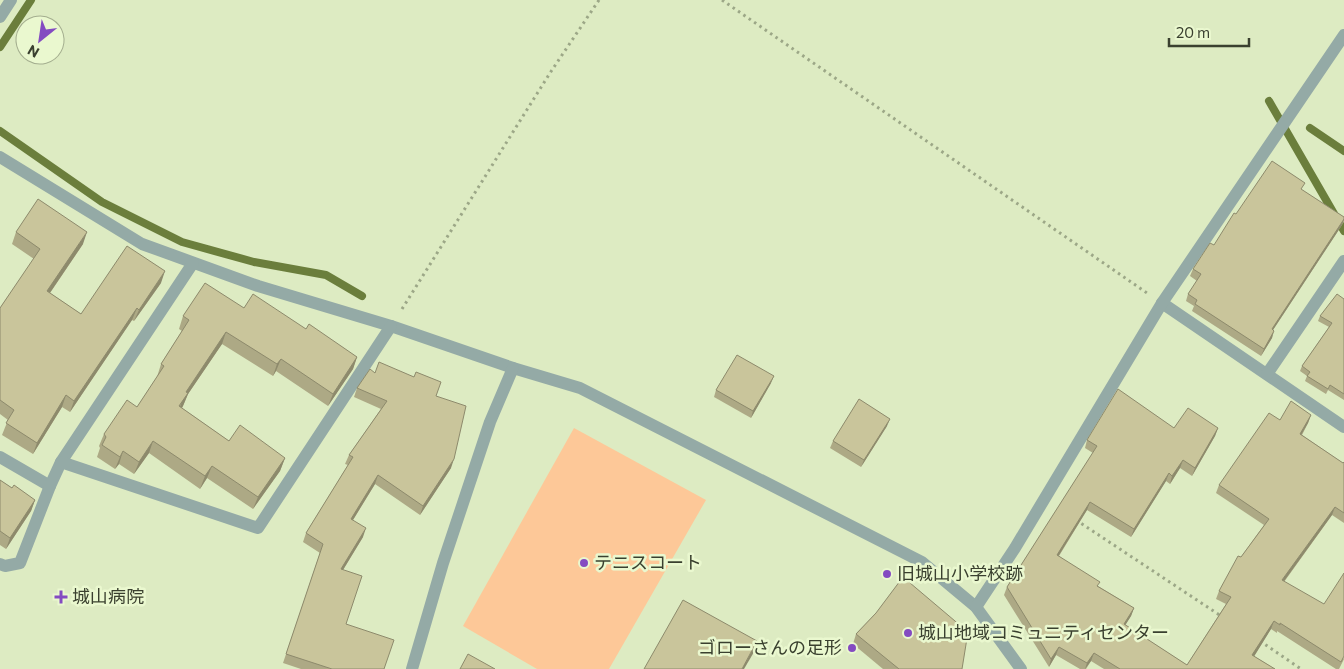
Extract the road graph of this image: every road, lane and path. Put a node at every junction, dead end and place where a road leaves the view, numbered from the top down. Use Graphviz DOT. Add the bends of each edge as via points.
graph roads {
  1 [pos="11,0"];
  2 [pos="599,0"];
  3 [pos="722,0"];
  4 [pos="0,17"];
  5 [pos="1344,35"];
  6 [pos="0,157"];
  7 [pos="1344,261"];
  8 [pos="193,263"];
  9 [pos="1162,303"];
  10 [pos="391,326"];
  11 [pos="513,368"];
  12 [pos="1267,374"];
  13 [pos="1344,426"];
  14 [pos="0,457"];
  15 [pos="61,462"];
  16 [pos="50,486"];
  17 [pos="1044,499"];
  18 [pos="0,564"];
  19 [pos="976,607"];
  20 [pos="1224,618"];
  21 [pos="1256,639"];
  22 [pos="412,669"];
  23 [pos="1021,669"];
  24 [pos="1301,669"];
  1 -- 4 [label="street"];
  2 -- 10 [label="path"];
  3 -- 9 [label="path"];
  5 -- 9 [label="street"];
  6 -- 8 [label="street" via="142,244"];
  7 -- 12 [label="street"];
  8 -- 10 [label="street"];
  8 -- 15 [label="street"];
  9 -- 12 [label="street"];
  9 -- 17 [label="street"];
  10 -- 11 [label="street"];
  10 -- 15 [label="street" via="258,528"];
  11 -- 19 [label="street" via="580,388 922,562"];
  11 -- 22 [label="street" via="490,422"];
  12 -- 13 [label="street"];
  14 -- 16 [label="street"];
  15 -- 16 [label="street"];
  16 -- 18 [label="street" via="20,563"];
  17 -- 19 [label="street"];
  17 -- 20 [label="path"];
  19 -- 23 [label="street"];
  21 -- 24 [label="path"];
}
